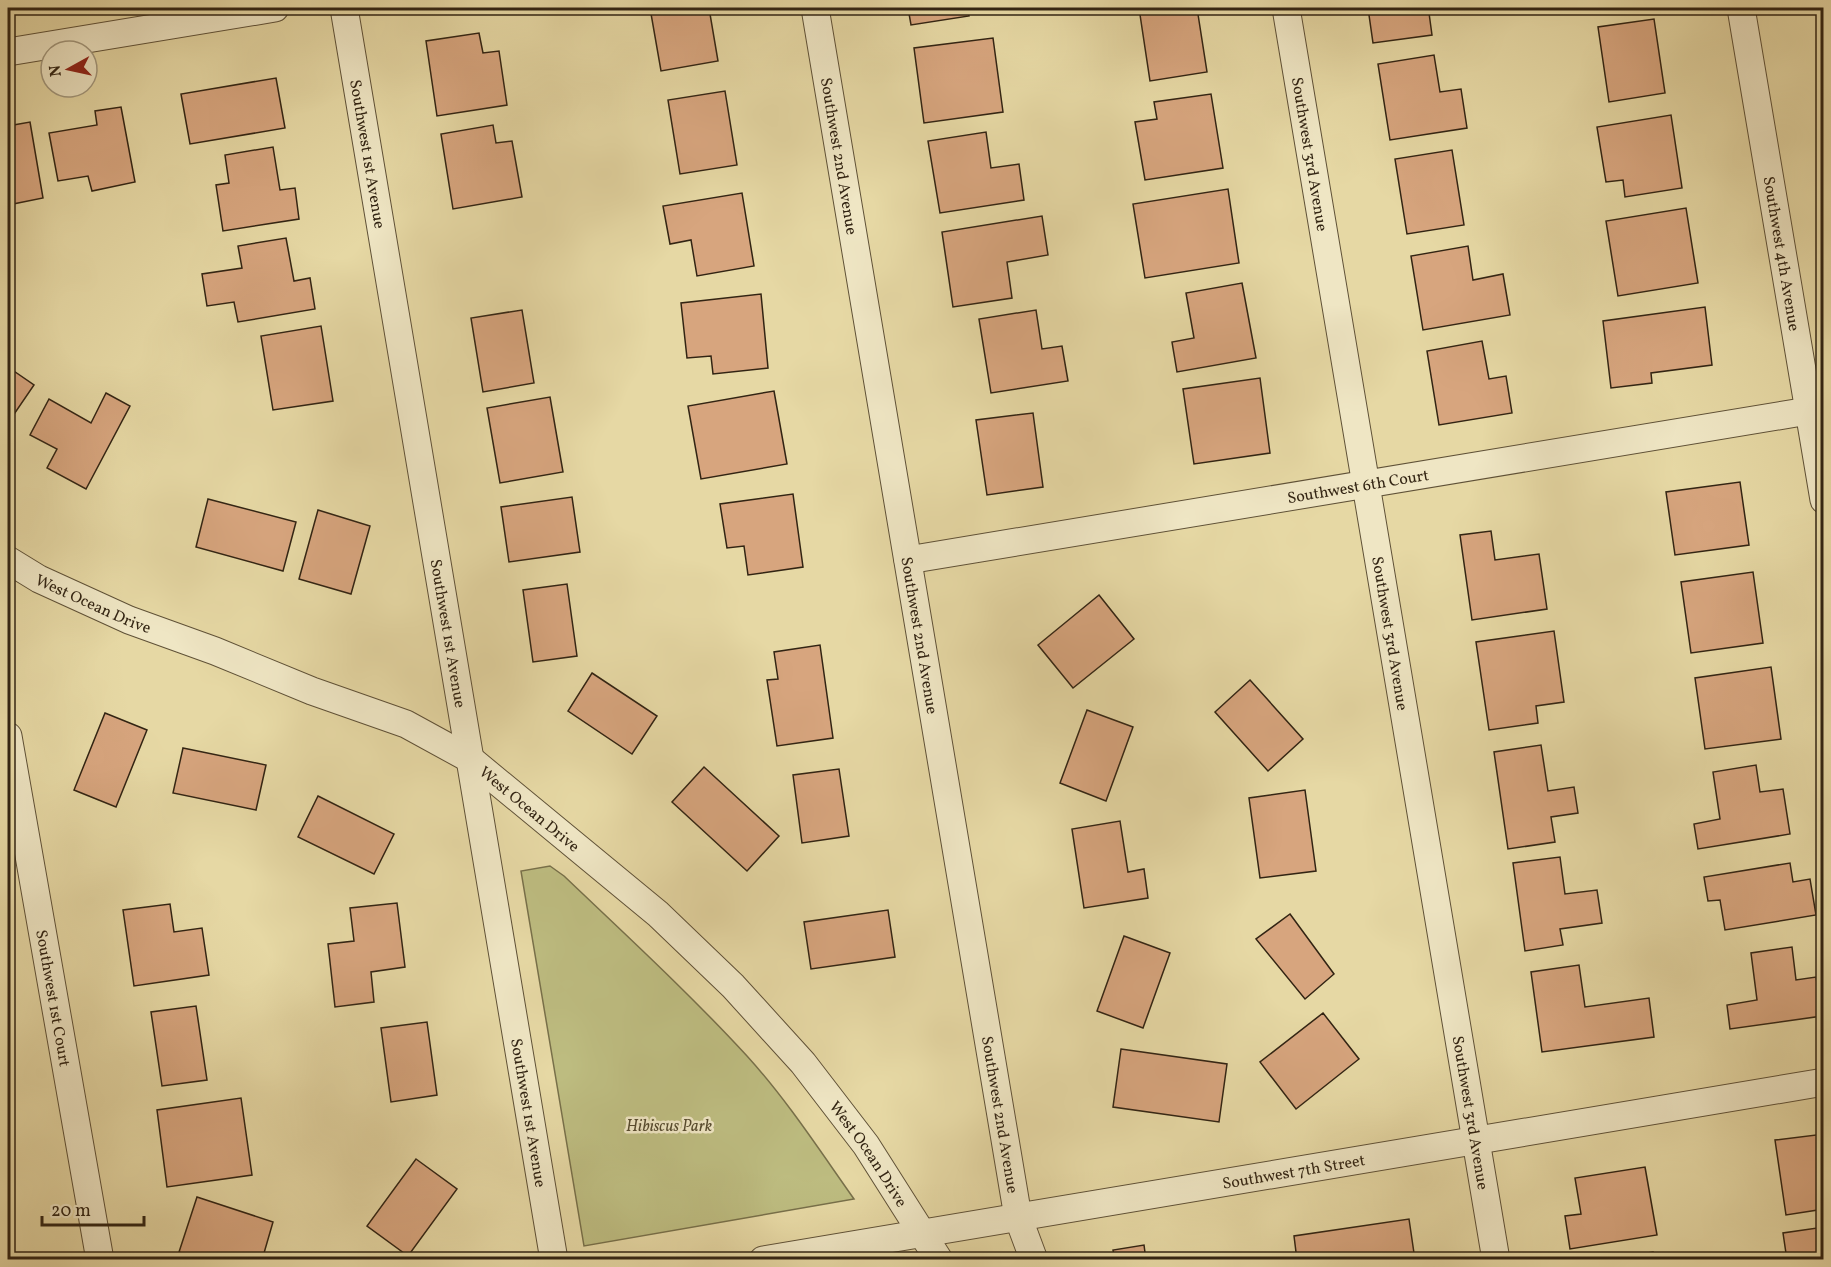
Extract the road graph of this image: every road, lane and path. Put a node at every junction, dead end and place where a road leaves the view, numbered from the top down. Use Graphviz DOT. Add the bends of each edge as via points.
graph roads {
  1 [pos="275,8"];
  2 [pos="344,8"];
  3 [pos="815,8"];
  4 [pos="1286,8"];
  5 [pos="1741,8"];
  6 [pos="8,52"];
  7 [pos="1809,411"];
  8 [pos="1366,483"];
  9 [pos="1824,500"];
  10 [pos="8,560"];
  11 [pos="908,560"];
  12 [pos="8,736"];
  13 [pos="470,759"];
  14 [pos="1824,1082"];
  15 [pos="1476,1141"];
  16 [pos="1018,1217"];
  17 [pos="923,1233"];
  18 [pos="100,1260"];
  19 [pos="554,1260"];
  20 [pos="763,1260"];
  21 [pos="939,1260"];
  22 [pos="1034,1260"];
  23 [pos="1496,1260"];
  1 -- 6 [label="street"];
  2 -- 13 [label="street, Southwest 1st Avenue"];
  3 -- 11 [label="street, Southwest 2nd Avenue"];
  4 -- 8 [label="street, Southwest 3rd Avenue"];
  5 -- 7 [label="street, Southwest 4th Avenue"];
  7 -- 8 [label="street, Southwest 6th Court"];
  7 -- 9 [label="street, Southwest 4th Avenue"];
  8 -- 11 [label="street, Southwest 6th Court"];
  8 -- 15 [label="street, Southwest 3rd Avenue"];
  10 -- 13 [label="street, West Ocean Drive" via="39,579 129,620 406,723"];
  11 -- 16 [label="street, Southwest 2nd Avenue"];
  12 -- 18 [label="street, Southwest 1st Court"];
  13 -- 17 [label="street, West Ocean Drive" via="658,914 733,986 803,1063 866,1145"];
  13 -- 19 [label="street, Southwest 1st Avenue"];
  14 -- 15 [label="street, Southwest 7th Street"];
  15 -- 16 [label="street, Southwest 7th Street"];
  15 -- 23 [label="street, Southwest 3rd Avenue"];
  16 -- 17 [label="street, Southwest 7th Street"];
  16 -- 22 [label="street, Southwest 2nd Avenue"];
  17 -- 20 [label="street, Southwest 7th Street"];
  17 -- 21 [label="street"];
}
